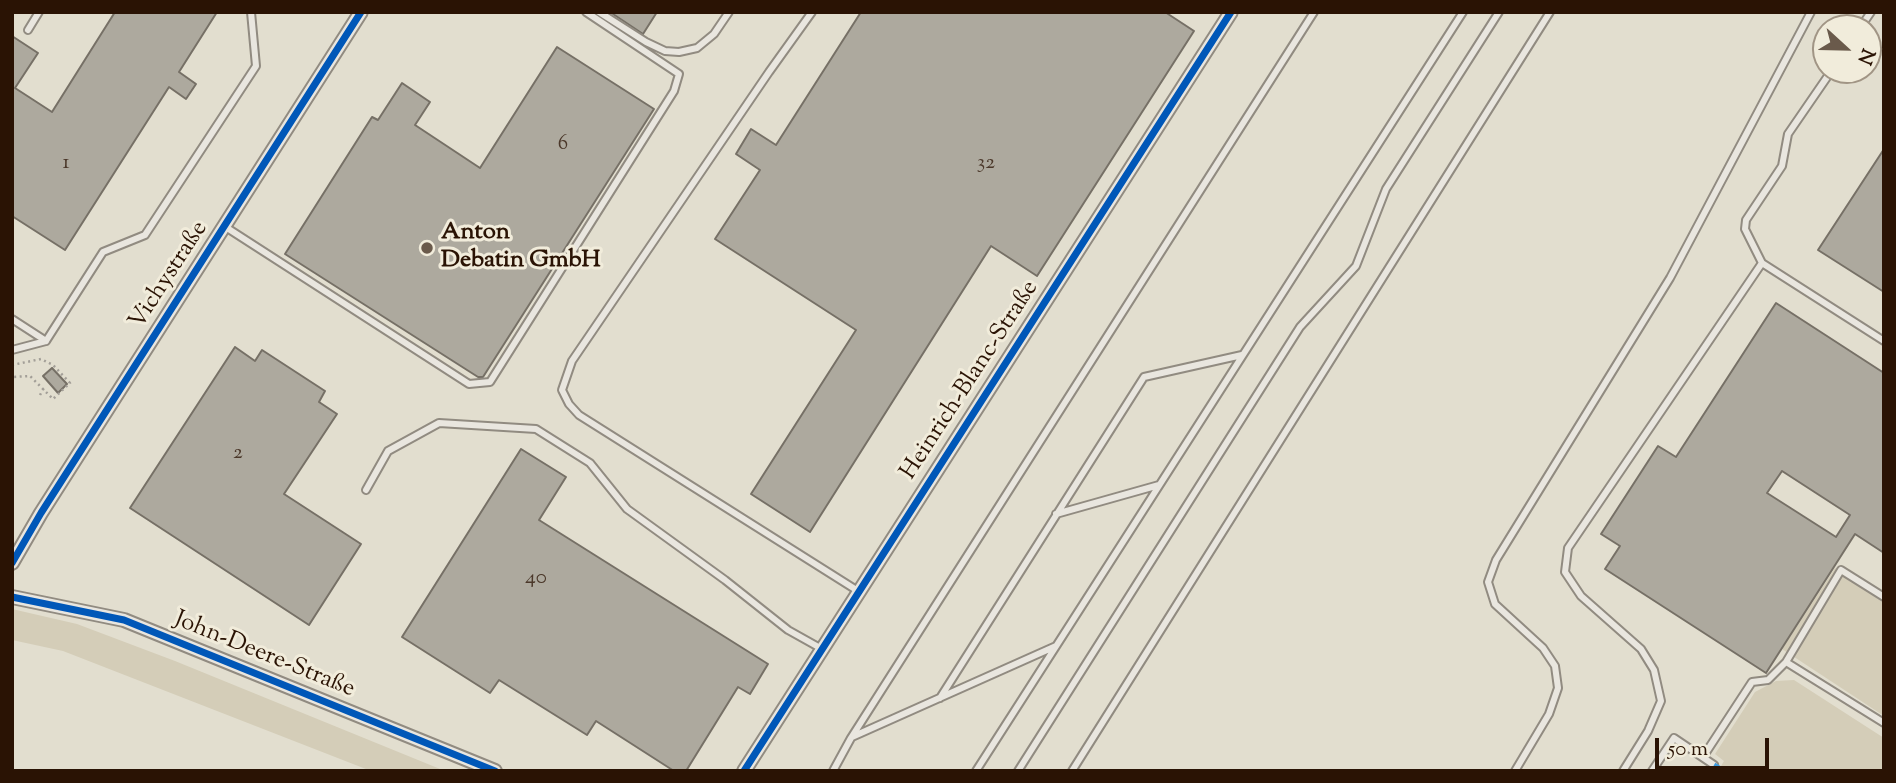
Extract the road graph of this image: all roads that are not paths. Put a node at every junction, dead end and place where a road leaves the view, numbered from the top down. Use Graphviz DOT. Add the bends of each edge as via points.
graph roads {
  1 [pos="38,12"];
  2 [pos="251,12"];
  3 [pos="361,12"];
  4 [pos="586,12"];
  5 [pos="599,12"];
  6 [pos="729,12"];
  7 [pos="812,12"];
  8 [pos="1231,12"];
  9 [pos="1314,12"];
  10 [pos="1463,12"];
  11 [pos="1499,12"];
  12 [pos="1550,12"];
  13 [pos="1811,12"];
  14 [pos="28,30"];
  15 [pos="1822,84"];
  16 [pos="224,226"];
  17 [pos="1762,263"];
  18 [pos="12,319"];
  19 [pos="46,341"];
  20 [pos="1884,341"];
  21 [pos="12,350"];
  22 [pos="1243,354"];
  23 [pos="1160,485"];
  24 [pos="366,490"];
  25 [pos="1056,514"];
  26 [pos="12,562"];
  27 [pos="858,591"];
  28 [pos="12,597"];
  29 [pos="1884,597"];
  30 [pos="1056,646"];
  31 [pos="822,649"];
  32 [pos="1786,662"];
  33 [pos="940,698"];
  34 [pos="1884,723"];
  35 [pos="851,738"];
  36 [pos="1703,757"];
  37 [pos="495,771"];
  38 [pos="744,771"];
  39 [pos="833,771"];
  40 [pos="976,771"];
  41 [pos="1018,771"];
  42 [pos="1072,771"];
  43 [pos="1514,771"];
  44 [pos="1623,771"];
  45 [pos="1652,771"];
  46 [pos="1710,771"];
  1 -- 14 [label="lane"];
  2 -- 19 [label="lane" via="256,66 145,235 103,251"];
  3 -- 16 [label="street, Vichystraße"];
  4 -- 16 [label="lane" via="679,74 674,91 490,382 469,384"];
  5 -- 6 [label="lane" via="646,43 679,52 697,48"];
  7 -- 27 [label="lane" via="572,361 562,390 579,415"];
  8 -- 27 [label="street, Heinrich-Blanc-Straße"];
  9 -- 35 [label="lane"];
  10 -- 22 [label="lane"];
  11 -- 41 [label="lane" via="1386,189 1356,266 1300,327"];
  12 -- 42 [label="lane"];
  13 -- 43 [label="lane" via="1671,278 1496,559 1488,582 1495,604 1543,648 1555,666 1558,688 1549,714"];
  15 -- 17 [label="lane" via="1788,134 1782,166 1746,220 1745,229"];
  16 -- 26 [label="street, Vichystraße"];
  17 -- 20 [label="lane"];
  17 -- 44 [label="lane" via="1568,548 1565,572 1581,596 1641,649 1654,670 1661,701"];
  18 -- 19 [label="lane"];
  19 -- 21 [label="lane"];
  22 -- 23 [label="lane"];
  22 -- 25 [label="lane" via="1144,377"];
  23 -- 25 [label="lane"];
  23 -- 30 [label="lane"];
  24 -- 31 [label="lane" via="387,451 439,423 536,429 590,463 627,509 788,630"];
  25 -- 33 [label="lane"];
  27 -- 31 [label="street, Heinrich-Blanc-Straße"];
  28 -- 37 [label="street, John-Deere-Straße" via="124,620"];
  29 -- 32 [label="lane" via="1841,570"];
  30 -- 33 [label="lane"];
  30 -- 40 [label="lane"];
  31 -- 38 [label="street, Heinrich-Blanc-Straße"];
  32 -- 34 [label="lane"];
  32 -- 36 [label="lane" via="1768,680 1752,682"];
  33 -- 35 [label="lane"];
  35 -- 39 [label="lane"];
  36 -- 45 [label="lane" via="1674,738"];
  36 -- 46 [label="lane" via="1714,765"];
}
